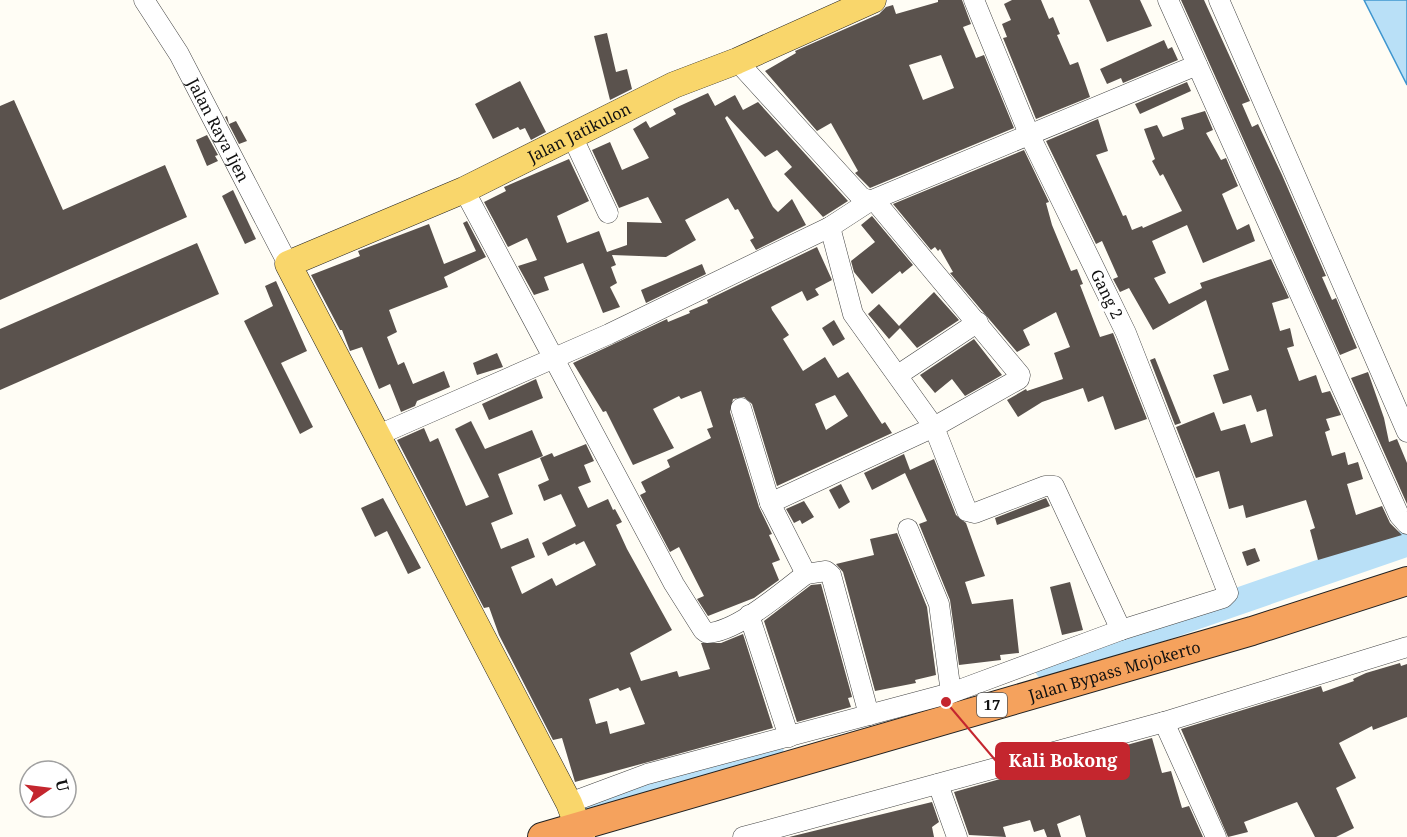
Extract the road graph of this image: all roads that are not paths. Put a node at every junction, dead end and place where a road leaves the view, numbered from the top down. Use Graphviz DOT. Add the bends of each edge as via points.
graph roads {
  1 [pos="144,0"];
  2 [pos="873,0"];
  3 [pos="974,0"];
  4 [pos="1168,0"];
  5 [pos="1219,0"];
  6 [pos="737,61"];
  7 [pos="1197,65"];
  8 [pos="1029,134"];
  9 [pos="573,138"];
  10 [pos="464,190"];
  11 [pos="872,201"];
  12 [pos="608,213"];
  13 [pos="830,227"];
  14 [pos="288,264"];
  15 [pos="978,322"];
  16 [pos="553,359"];
  17 [pos="898,375"];
  18 [pos="741,408"];
  19 [pos="934,427"];
  20 [pos="1407,432"];
  21 [pos="376,436"];
  22 [pos="770,503"];
  23 [pos="1407,524"];
  24 [pos="908,529"];
  25 [pos="806,574"];
  26 [pos="1407,581"];
  27 [pos="1407,600"];
  28 [pos="749,615"];
  29 [pos="1121,630"];
  30 [pos="1407,647"];
  31 [pos="951,693"];
  32 [pos="869,715"];
  33 [pos="1164,722"];
  34 [pos="789,737"];
  35 [pos="938,784"];
  36 [pos="586,827"];
  37 [pos="542,837"];
  38 [pos="743,837"];
  39 [pos="957,837"];
  40 [pos="1216,837"];
  1 -- 14 [label="street, Jalan Raya Ijen" via="179,54"];
  2 -- 6 [label="main road, Jalan Jatikulon"];
  3 -- 8 [label="street, Gang 2"];
  4 -- 7 [label="street"];
  5 -- 20 [label="street"];
  6 -- 9 [label="main road, Jalan Jatikulon" via="674,85"];
  6 -- 11 [label="street" via="861,197"];
  7 -- 8 [label="street"];
  7 -- 23 [label="street"];
  8 -- 11 [label="street"];
  8 -- 29 [label="street, Gang 2" via="1126,333 1228,593"];
  9 -- 10 [label="main road, Jalan Jatikulon"];
  9 -- 12 [label="street"];
  10 -- 14 [label="main road, Jalan Jatikulon"];
  10 -- 16 [label="street"];
  11 -- 13 [label="street"];
  11 -- 15 [label="street"];
  13 -- 16 [label="street"];
  13 -- 17 [label="street" via="853,314"];
  14 -- 21 [label="main road"];
  15 -- 17 [label="street"];
  15 -- 19 [label="street" via="1020,377"];
  16 -- 21 [label="street"];
  16 -- 28 [label="street" via="674,584 703,630 717,632"];
  17 -- 19 [label="street"];
  18 -- 22 [label="street"];
  19 -- 22 [label="street"];
  19 -- 29 [label="street" via="969,513 1045,486 1057,489"];
  21 -- 36 [label="main road"];
  22 -- 25 [label="street"];
  24 -- 31 [label="street" via="939,604"];
  25 -- 28 [label="street"];
  25 -- 32 [label="street" via="826,571 831,575"];
  26 -- 36 [label="highway, Jalan Bypass Mojokerto / 17" via="1252,631"];
  27 -- 36 [label="highway, Jalan Bypass Mojokerto / 17"];
  28 -- 34 [label="street"];
  29 -- 31 [label="street"];
  30 -- 33 [label="street"];
  31 -- 32 [label="street"];
  32 -- 34 [label="street"];
  33 -- 35 [label="street"];
  33 -- 40 [label="street"];
  34 -- 36 [label="street" via="647,774"];
  35 -- 38 [label="street"];
  35 -- 39 [label="street"];
  36 -- 37 [label="highway, Jalan Bypass Mojokerto / 17"];
}
